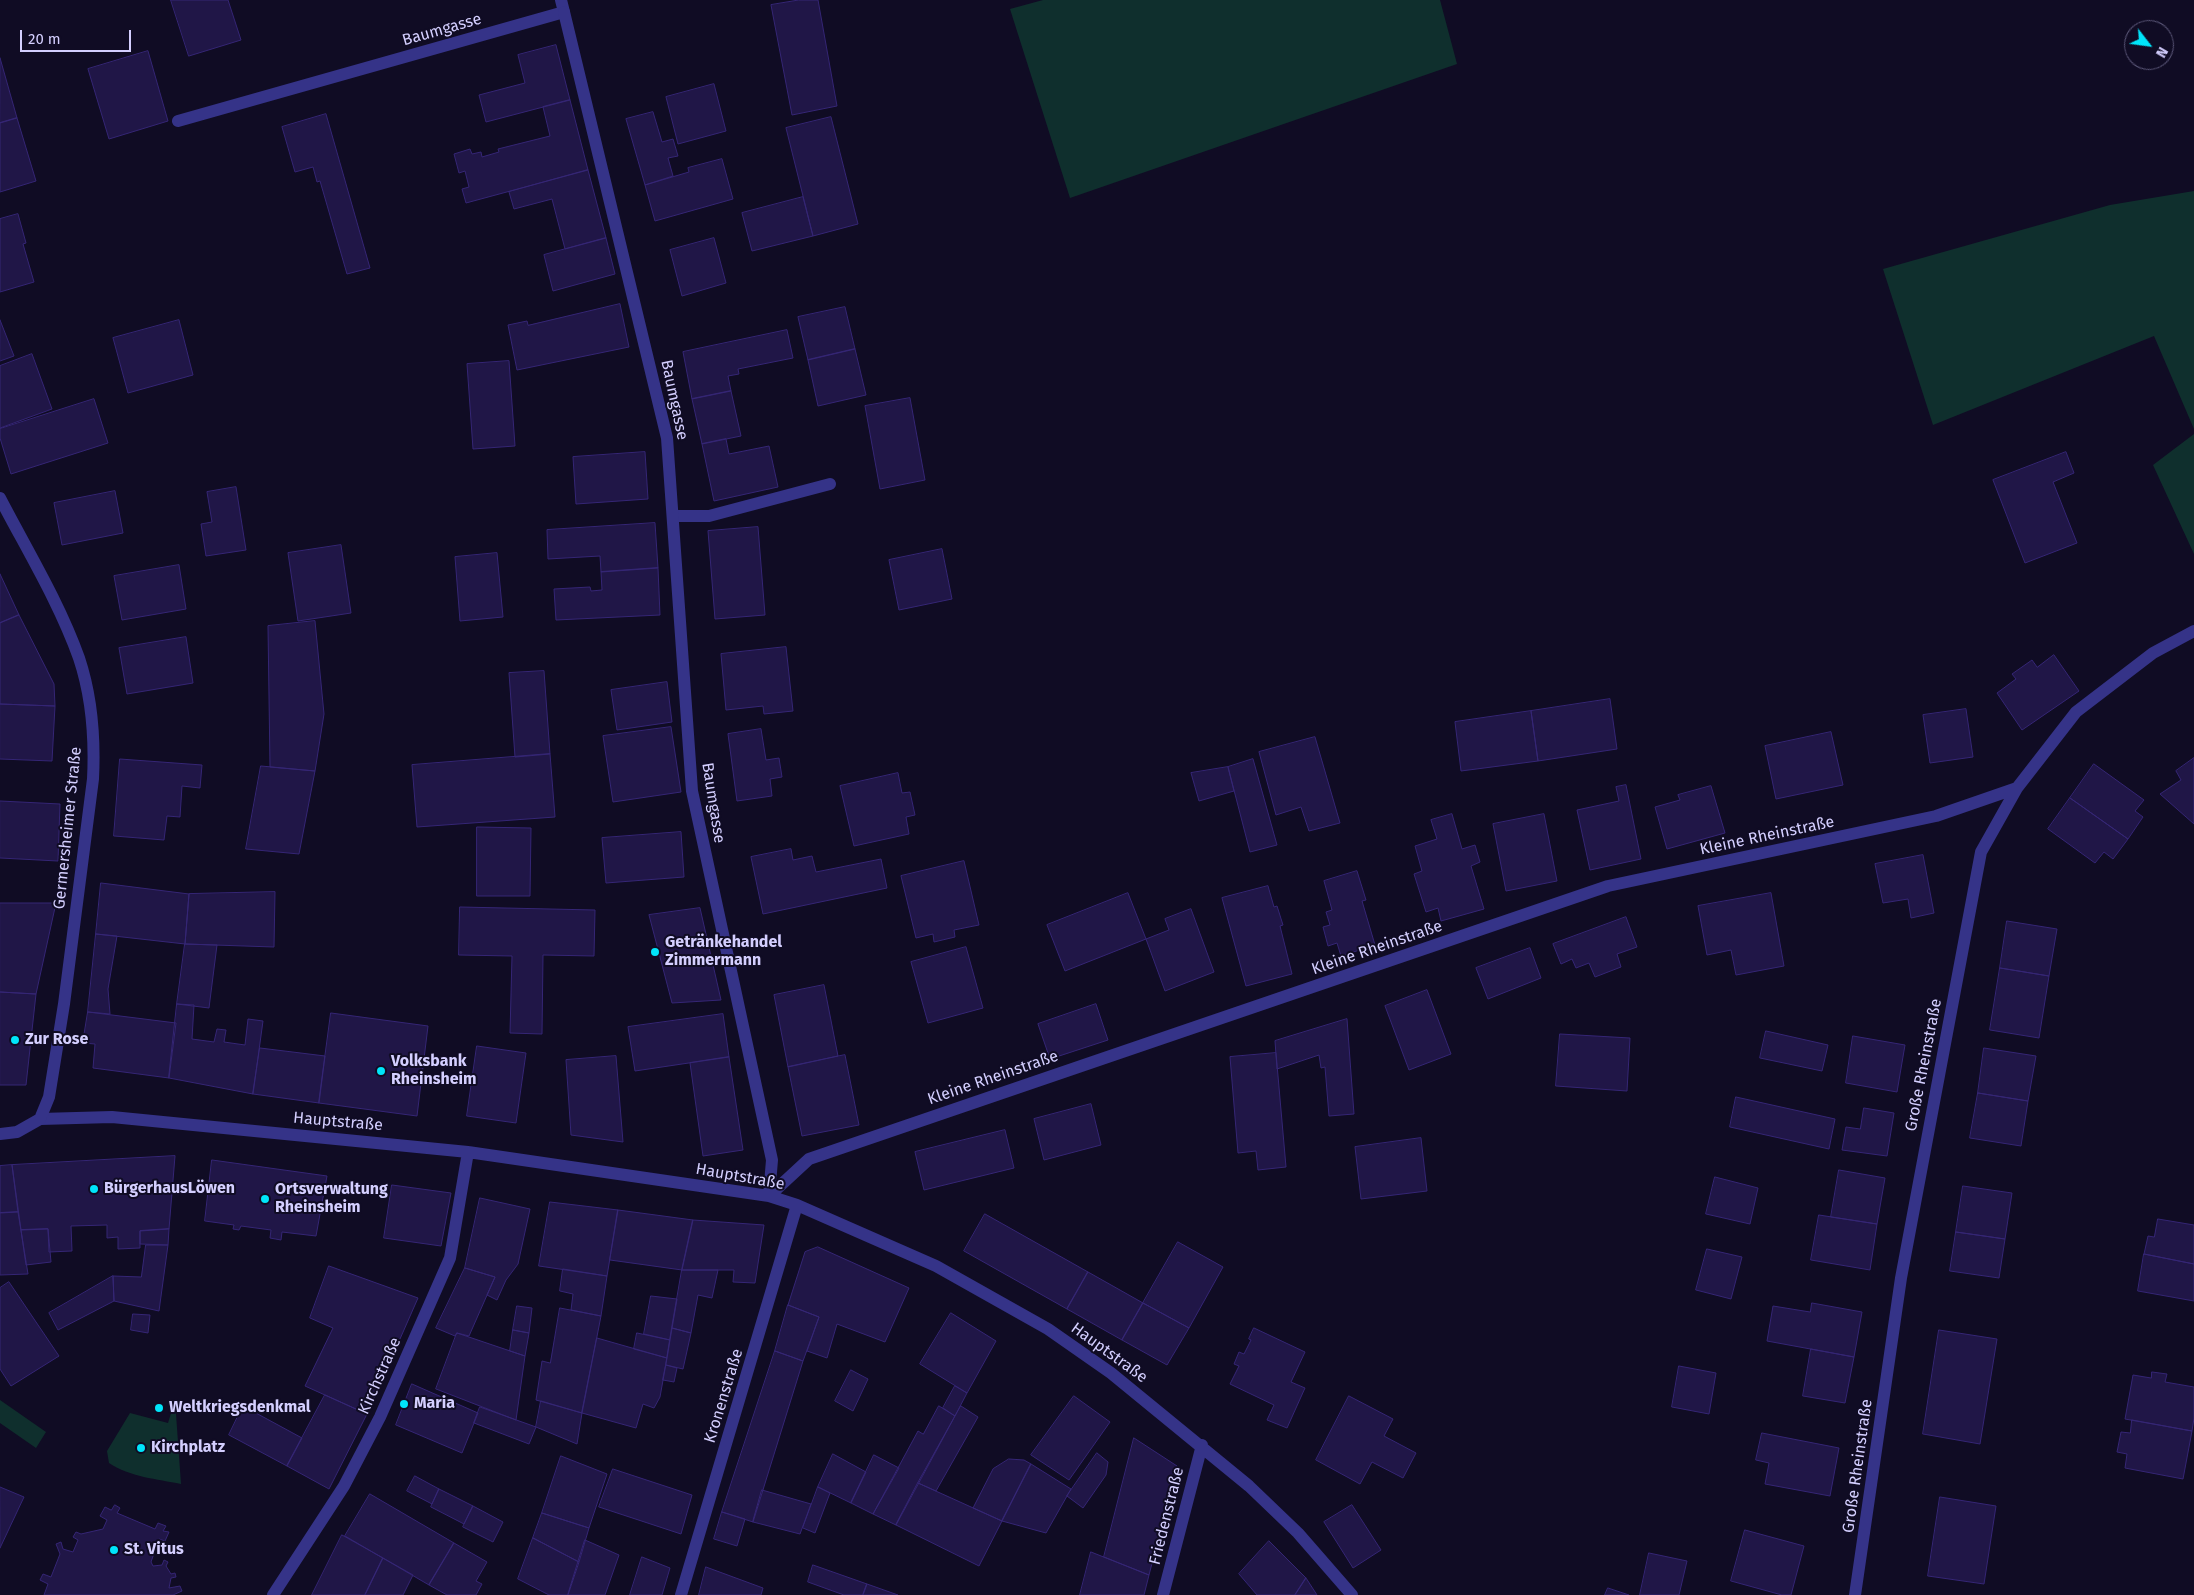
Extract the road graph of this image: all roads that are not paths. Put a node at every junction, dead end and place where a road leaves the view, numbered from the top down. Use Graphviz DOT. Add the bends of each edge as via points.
graph roads {
  1 [pos="563,6"];
  2 [pos="178,122"];
  3 [pos="830,484"];
  4 [pos="0,498"];
  5 [pos="673,516"];
  6 [pos="2194,631"];
  7 [pos="2016,788"];
  8 [pos="40,1119"];
  9 [pos="0,1134"];
  10 [pos="468,1152"];
  11 [pos="769,1196"];
  12 [pos="797,1205"];
  13 [pos="1202,1446"];
  14 [pos="273,1595"];
  15 [pos="681,1595"];
  16 [pos="1163,1595"];
  17 [pos="1352,1595"];
  18 [pos="1855,1595"];
  1 -- 2 [label="street, Baumgasse"];
  1 -- 5 [label="street, Baumgasse" via="667,438"];
  3 -- 5 [label="street" via="709,516"];
  4 -- 8 [label="street, Germersheimer Straße" via="56,606 79,659 92,717 92,779 64,1004 49,1097"];
  5 -- 11 [label="street, Baumgasse" via="692,791 772,1160"];
  6 -- 7 [label="street, Große Rheinstraße" via="2153,653 2076,712"];
  7 -- 11 [label="street, Kleine Rheinstraße" via="1936,816 1608,886 809,1159"];
  7 -- 18 [label="street, Große Rheinstraße" via="1981,852 1901,1278"];
  8 -- 9 [label="street, Hauptstraße" via="17,1132"];
  8 -- 10 [label="street, Hauptstraße" via="112,1117"];
  10 -- 11 [label="street, Hauptstraße"];
  10 -- 14 [label="street, Kirchstraße" via="450,1258 380,1417 344,1486"];
  11 -- 12 [label="street, Hauptstraße"];
  12 -- 13 [label="street, Hauptstraße" via="936,1266 1048,1330 1112,1373"];
  12 -- 15 [label="street, Kronenstraße"];
  13 -- 16 [label="street, Friedenstraße"];
  13 -- 17 [label="street, Hauptstraße" via="1298,1533"];
}
